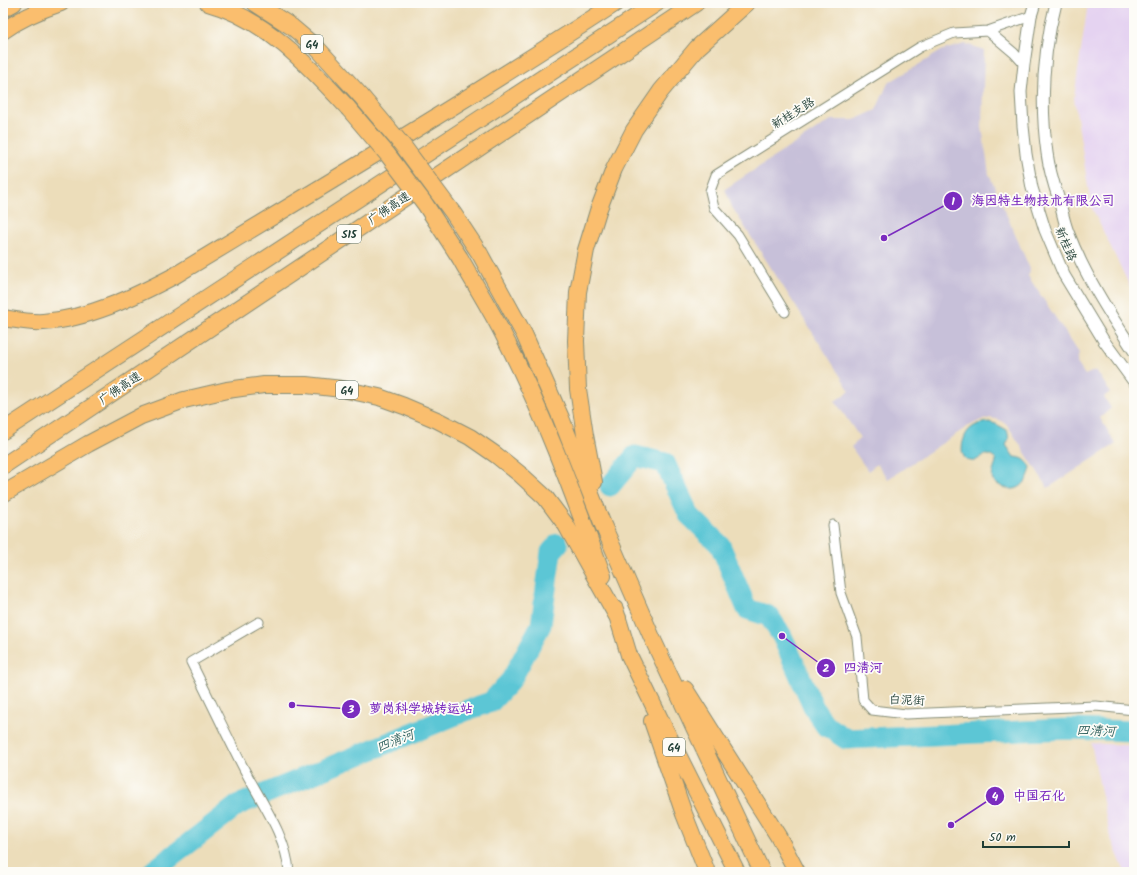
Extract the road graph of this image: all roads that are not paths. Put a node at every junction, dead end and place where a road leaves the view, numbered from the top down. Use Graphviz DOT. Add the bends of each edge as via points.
graph roads {
  1 [pos="14,3"];
  2 [pos="61,3"];
  3 [pos="208,3"];
  4 [pos="255,3"];
  5 [pos="616,3"];
  6 [pos="657,3"];
  7 [pos="696,3"];
  8 [pos="747,3"];
  9 [pos="1035,3"];
  10 [pos="1056,3"];
  11 [pos="3,9"];
  12 [pos="1031,16"];
  13 [pos="3,31"];
  14 [pos="988,31"];
  15 [pos="1024,64"];
  16 [pos="785,312"];
  17 [pos="3,318"];
  18 [pos="1134,351"];
  19 [pos="1134,382"];
  20 [pos="3,431"];
  21 [pos="3,466"];
  22 [pos="3,494"];
  23 [pos="603,525"];
  24 [pos="834,525"];
  25 [pos="618,618"];
  26 [pos="259,622"];
  27 [pos="653,640"];
  28 [pos="630,655"];
  29 [pos="1134,710"];
  30 [pos="289,872"];
  31 [pos="708,872"];
  32 [pos="737,872"];
  33 [pos="762,872"];
  34 [pos="797,872"];
  1 -- 11 [label="highway"];
  2 -- 13 [label="highway" via="39,11"];
  3 -- 25 [label="highway, bridge" via="245,18 292,51 348,108 426,204 502,332 575,497"];
  4 -- 23 [label="highway, G4, bridge" via="292,27 318,49 361,96 404,147 480,254 527,341 561,418"];
  5 -- 17 [label="highway" via="416,130 174,276 137,295 69,319 42,322"];
  6 -- 20 [label="highway, 广佛高速 / S15"];
  7 -- 21 [label="highway, 广佛高速 / S15"];
  8 -- 23 [label="highway" via="697,48 661,91 634,130 614,169 586,250 578,292 578,389"];
  9 -- 12 [label="street, 新桂路"];
  10 -- 18 [label="street, 新桂路" via="1050,29 1043,93 1047,155 1067,231 1095,290"];
  12 -- 14 [label="street, 新桂支路"];
  12 -- 15 [label="street, 新桂路"];
  14 -- 15 [label="street"];
  14 -- 16 [label="street, 新桂支路" via="954,33 920,47 716,175 710,191 714,208 738,235"];
  15 -- 19 [label="street, 新桂路" via="1022,92 1026,154 1032,188 1045,230 1064,275 1104,341"];
  22 -- 25 [label="highway, G4" via="134,420 184,400 264,385 306,385 342,389 379,397 438,420 470,436 521,475 545,498 566,525"];
  23 -- 27 [label="highway, G4"];
  24 -- 29 [label="street, 白泥街" via="842,593 857,637 863,700 872,710 906,714 1096,706"];
  25 -- 28 [label="highway, G4"];
  26 -- 30 [label="street" via="191,662 282,841"];
  27 -- 33 [label="highway, G4"];
  27 -- 34 [label="highway" via="778,836"];
  28 -- 31 [label="highway" via="684,814"];
  28 -- 32 [label="highway, G4"];
}
